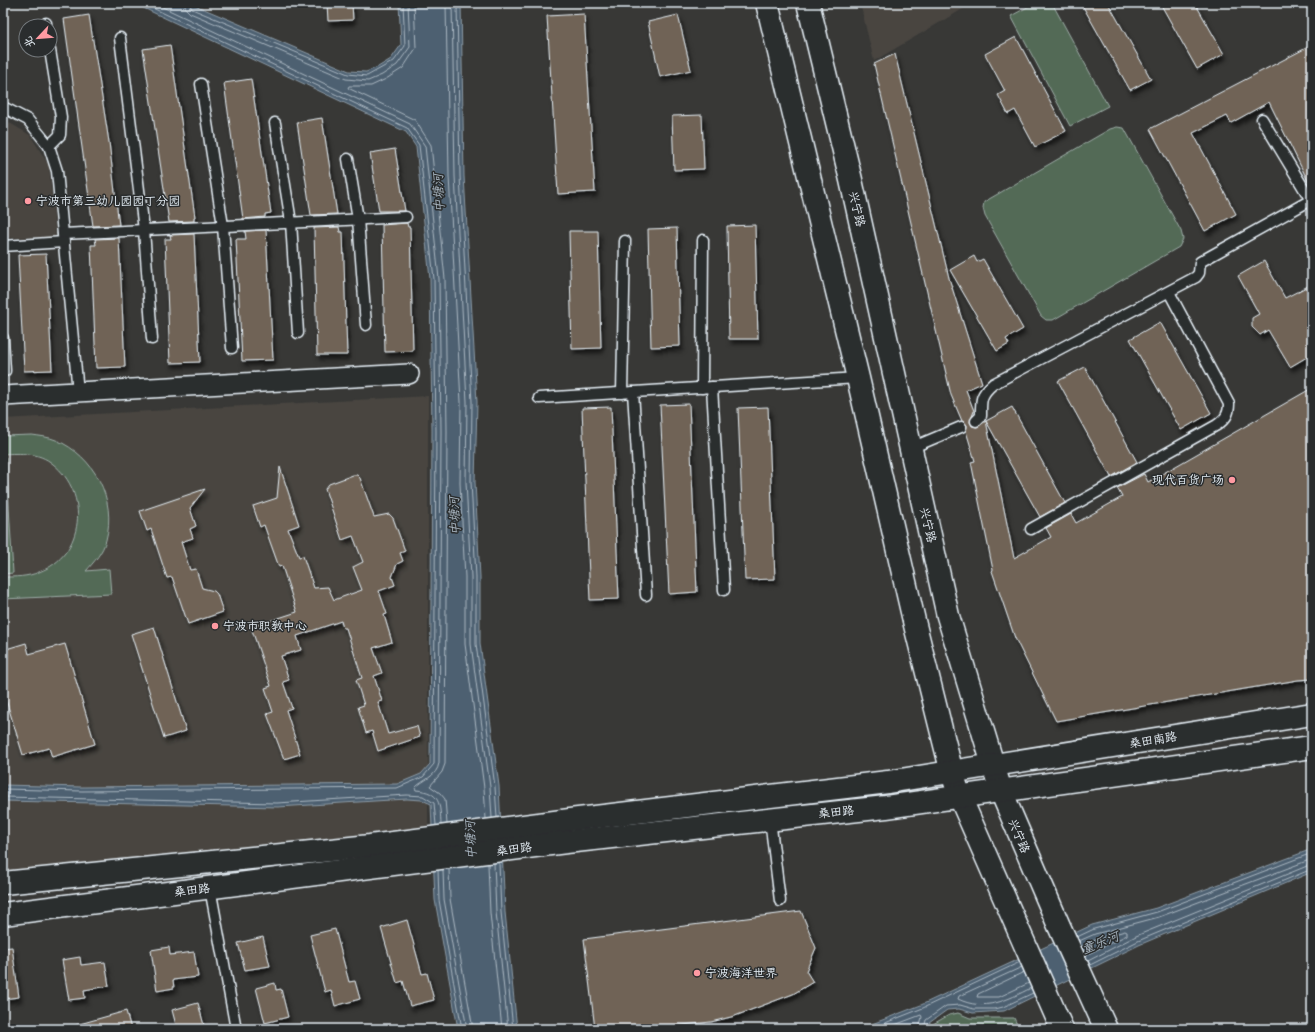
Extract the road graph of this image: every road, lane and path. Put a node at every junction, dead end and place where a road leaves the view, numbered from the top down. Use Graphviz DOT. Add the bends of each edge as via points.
graph roads {
  1 [pos="767,3"];
  2 [pos="808,3"];
  3 [pos="120,38"];
  4 [pos="51,58"];
  5 [pos="201,84"];
  6 [pos="3,107"];
  7 [pos="1262,119"];
  8 [pos="275,123"];
  9 [pos="49,146"];
  10 [pos="348,159"];
  11 [pos="1312,201"];
  12 [pos="406,217"];
  13 [pos="358,219"];
  14 [pos="291,222"];
  15 [pos="223,226"];
  16 [pos="144,230"];
  17 [pos="64,238"];
  18 [pos="703,240"];
  19 [pos="625,241"];
  20 [pos="3,246"];
  21 [pos="1169,292"];
  22 [pos="366,325"];
  23 [pos="298,333"];
  24 [pos="3,338"];
  25 [pos="152,339"];
  26 [pos="232,348"];
  27 [pos="5,371"];
  28 [pos="409,374"];
  29 [pos="858,378"];
  30 [pos="707,387"];
  31 [pos="78,392"];
  32 [pos="634,392"];
  33 [pos="622,393"];
  34 [pos="3,396"];
  35 [pos="539,398"];
  36 [pos="976,421"];
  37 [pos="961,427"];
  38 [pos="911,448"];
  39 [pos="1031,529"];
  40 [pos="724,590"];
  41 [pos="646,595"];
  42 [pos="1312,714"];
  43 [pos="1312,748"];
  44 [pos="994,766"];
  45 [pos="952,773"];
  46 [pos="1001,791"];
  47 [pos="960,797"];
  48 [pos="770,819"];
  49 [pos="3,883"];
  50 [pos="210,888"];
  51 [pos="780,901"];
  52 [pos="3,914"];
  53 [pos="1058,1020"];
  54 [pos="236,1029"];
  55 [pos="1106,1029"];
  1 -- 29 [label="main road"];
  2 -- 38 [label="main road, 兴宁路"];
  3 -- 16 [label="lane"];
  4 -- 9 [label="lane" via="61,117 60,135"];
  5 -- 15 [label="lane"];
  6 -- 9 [label="lane" via="28,120"];
  7 -- 11 [label="lane"];
  8 -- 14 [label="lane"];
  9 -- 17 [label="lane" via="57,171"];
  10 -- 13 [label="lane"];
  11 -- 21 [label="lane" via="1206,258 1200,262 1196,277"];
  12 -- 13 [label="lane"];
  13 -- 14 [label="lane"];
  13 -- 22 [label="lane"];
  14 -- 15 [label="lane"];
  14 -- 23 [label="lane"];
  15 -- 16 [label="lane"];
  15 -- 26 [label="lane"];
  16 -- 17 [label="lane"];
  16 -- 25 [label="lane"];
  17 -- 20 [label="lane"];
  17 -- 31 [label="lane"];
  18 -- 30 [label="lane"];
  19 -- 33 [label="lane"];
  21 -- 36 [label="lane" via="992,384 981,397 981,416"];
  21 -- 39 [label="lane" via="1229,404 1229,412 1225,419"];
  24 -- 27 [label="lane"];
  28 -- 31 [label="street"];
  29 -- 30 [label="lane"];
  29 -- 45 [label="main road"];
  30 -- 32 [label="lane"];
  30 -- 40 [label="lane"];
  31 -- 34 [label="street"];
  32 -- 33 [label="lane"];
  32 -- 41 [label="lane"];
  33 -- 35 [label="lane"];
  37 -- 38 [label="lane"];
  38 -- 44 [label="main road, 兴宁路" via="948,616"];
  42 -- 44 [label="main road, 桑田南路"];
  43 -- 46 [label="main road"];
  44 -- 45 [label="main road, 桑田路"];
  44 -- 46 [label="main road, 兴宁路"];
  45 -- 47 [label="main road"];
  45 -- 49 [label="main road, 桑田路" via="370,846"];
  46 -- 47 [label="main road, 桑田路"];
  46 -- 55 [label="main road, 兴宁路"];
  47 -- 48 [label="main road, 桑田路"];
  47 -- 53 [label="main road"];
  48 -- 50 [label="main road, 桑田路" via="566,842"];
  48 -- 51 [label="lane"];
  50 -- 52 [label="main road, 桑田路"];
  50 -- 54 [label="lane"];
}
